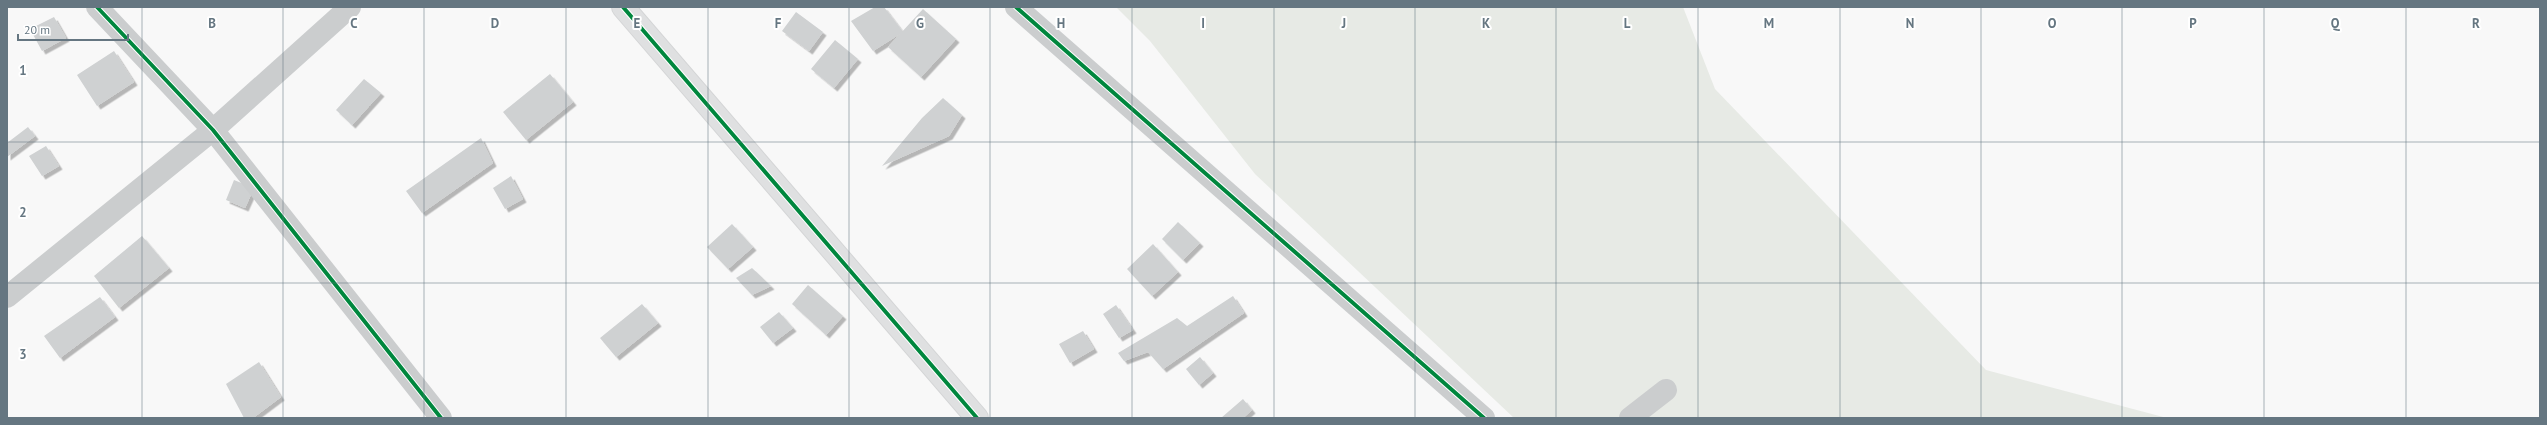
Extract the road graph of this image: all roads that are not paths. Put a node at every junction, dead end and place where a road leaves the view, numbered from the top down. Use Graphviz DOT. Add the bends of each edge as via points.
graph roads {
  1 [pos="98,7"];
  2 [pos="350,7"];
  3 [pos="623,7"];
  4 [pos="1016,7"];
  5 [pos="213,130"];
  6 [pos="7,297"];
  7 [pos="1666,390"];
  8 [pos="441,418"];
  9 [pos="977,418"];
  10 [pos="1484,418"];
  11 [pos="1630,418"];
  1 -- 5 [label="street"];
  2 -- 5 [label="street"];
  3 -- 9 [label="street"];
  4 -- 10 [label="street"];
  5 -- 6 [label="street"];
  5 -- 8 [label="street"];
  7 -- 11 [label="street"];
}
